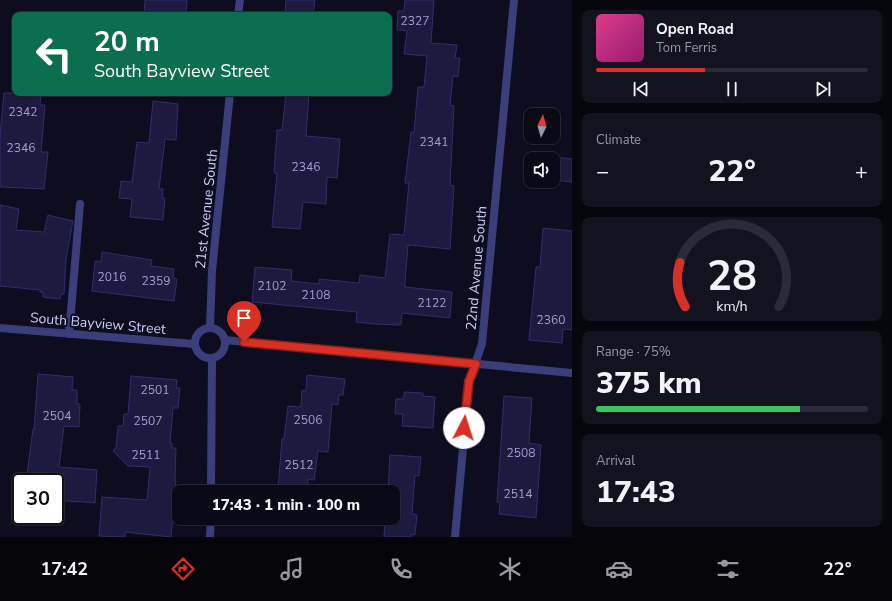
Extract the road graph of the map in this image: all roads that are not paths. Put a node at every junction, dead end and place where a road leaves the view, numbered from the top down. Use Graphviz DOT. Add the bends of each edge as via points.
graph roads {
  1 [pos="240,0"];
  2 [pos="514,0"];
  3 [pos="238,12"];
  4 [pos="230,96"];
  5 [pos="80,204"];
  6 [pos="0,328"];
  7 [pos="210,328"];
  8 [pos="69,334"];
  9 [pos="225,340"];
  10 [pos="194,344"];
  11 [pos="212,359"];
  12 [pos="476,364"];
  13 [pos="572,373"];
  14 [pos="211,485"];
  15 [pos="211,525"];
  16 [pos="210,537"];
  17 [pos="455,537"];
  1 -- 3 [label="street"];
  2 -- 12 [label="street, 22nd Avenue South" via="482,344"];
  4 -- 7 [label="street, 21st Avenue South" via="212,271"];
  5 -- 8 [label="street"];
  6 -- 8 [label="street, South Bayview Street"];
  7 -- 9 [label="street" via="220,331"];
  7 -- 10 [label="street" via="200,331"];
  8 -- 10 [label="street, South Bayview Street"];
  9 -- 11 [label="street" via="224,350"];
  9 -- 12 [label="street"];
  10 -- 11 [label="street" via="202,357"];
  11 -- 14 [label="street"];
  12 -- 13 [label="street"];
  12 -- 17 [label="street, 22nd Avenue South" via="469,381"];
  15 -- 16 [label="street"];
}
